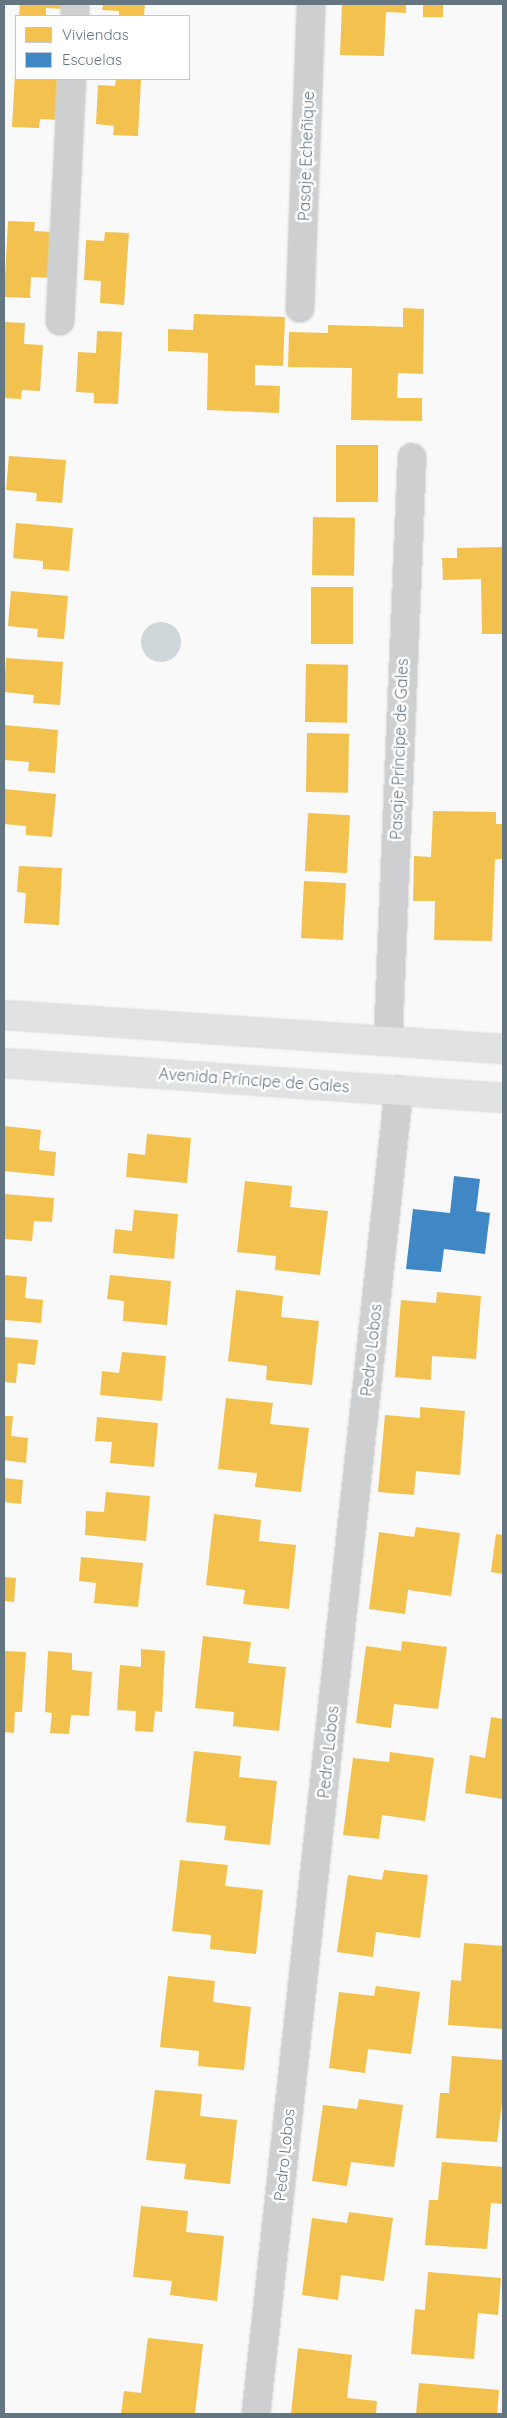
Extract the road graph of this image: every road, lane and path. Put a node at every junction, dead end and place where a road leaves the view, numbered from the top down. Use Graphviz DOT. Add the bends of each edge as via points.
graph roads {
  1 [pos="311,4"];
  2 [pos="72,80"];
  3 [pos="300,308"];
  4 [pos="60,320"];
  5 [pos="412,457"];
  6 [pos="4,1015"];
  7 [pos="388,1041"];
  8 [pos="503,1049"];
  9 [pos="4,1063"];
  10 [pos="399,1090"];
  11 [pos="503,1098"];
  12 [pos="256,2414"];
  1 -- 3 [label="street, Pasaje Echeñique"];
  2 -- 4 [label="street"];
  5 -- 7 [label="street, Pasaje Príncipe de Gales"];
  6 -- 7 [label="main road"];
  7 -- 8 [label="main road"];
  9 -- 10 [label="main road, Avenida Príncipe de Gales"];
  10 -- 11 [label="main road, Avenida Príncipe de Gales"];
  10 -- 12 [label="street, Pedro Lobos"];
}
